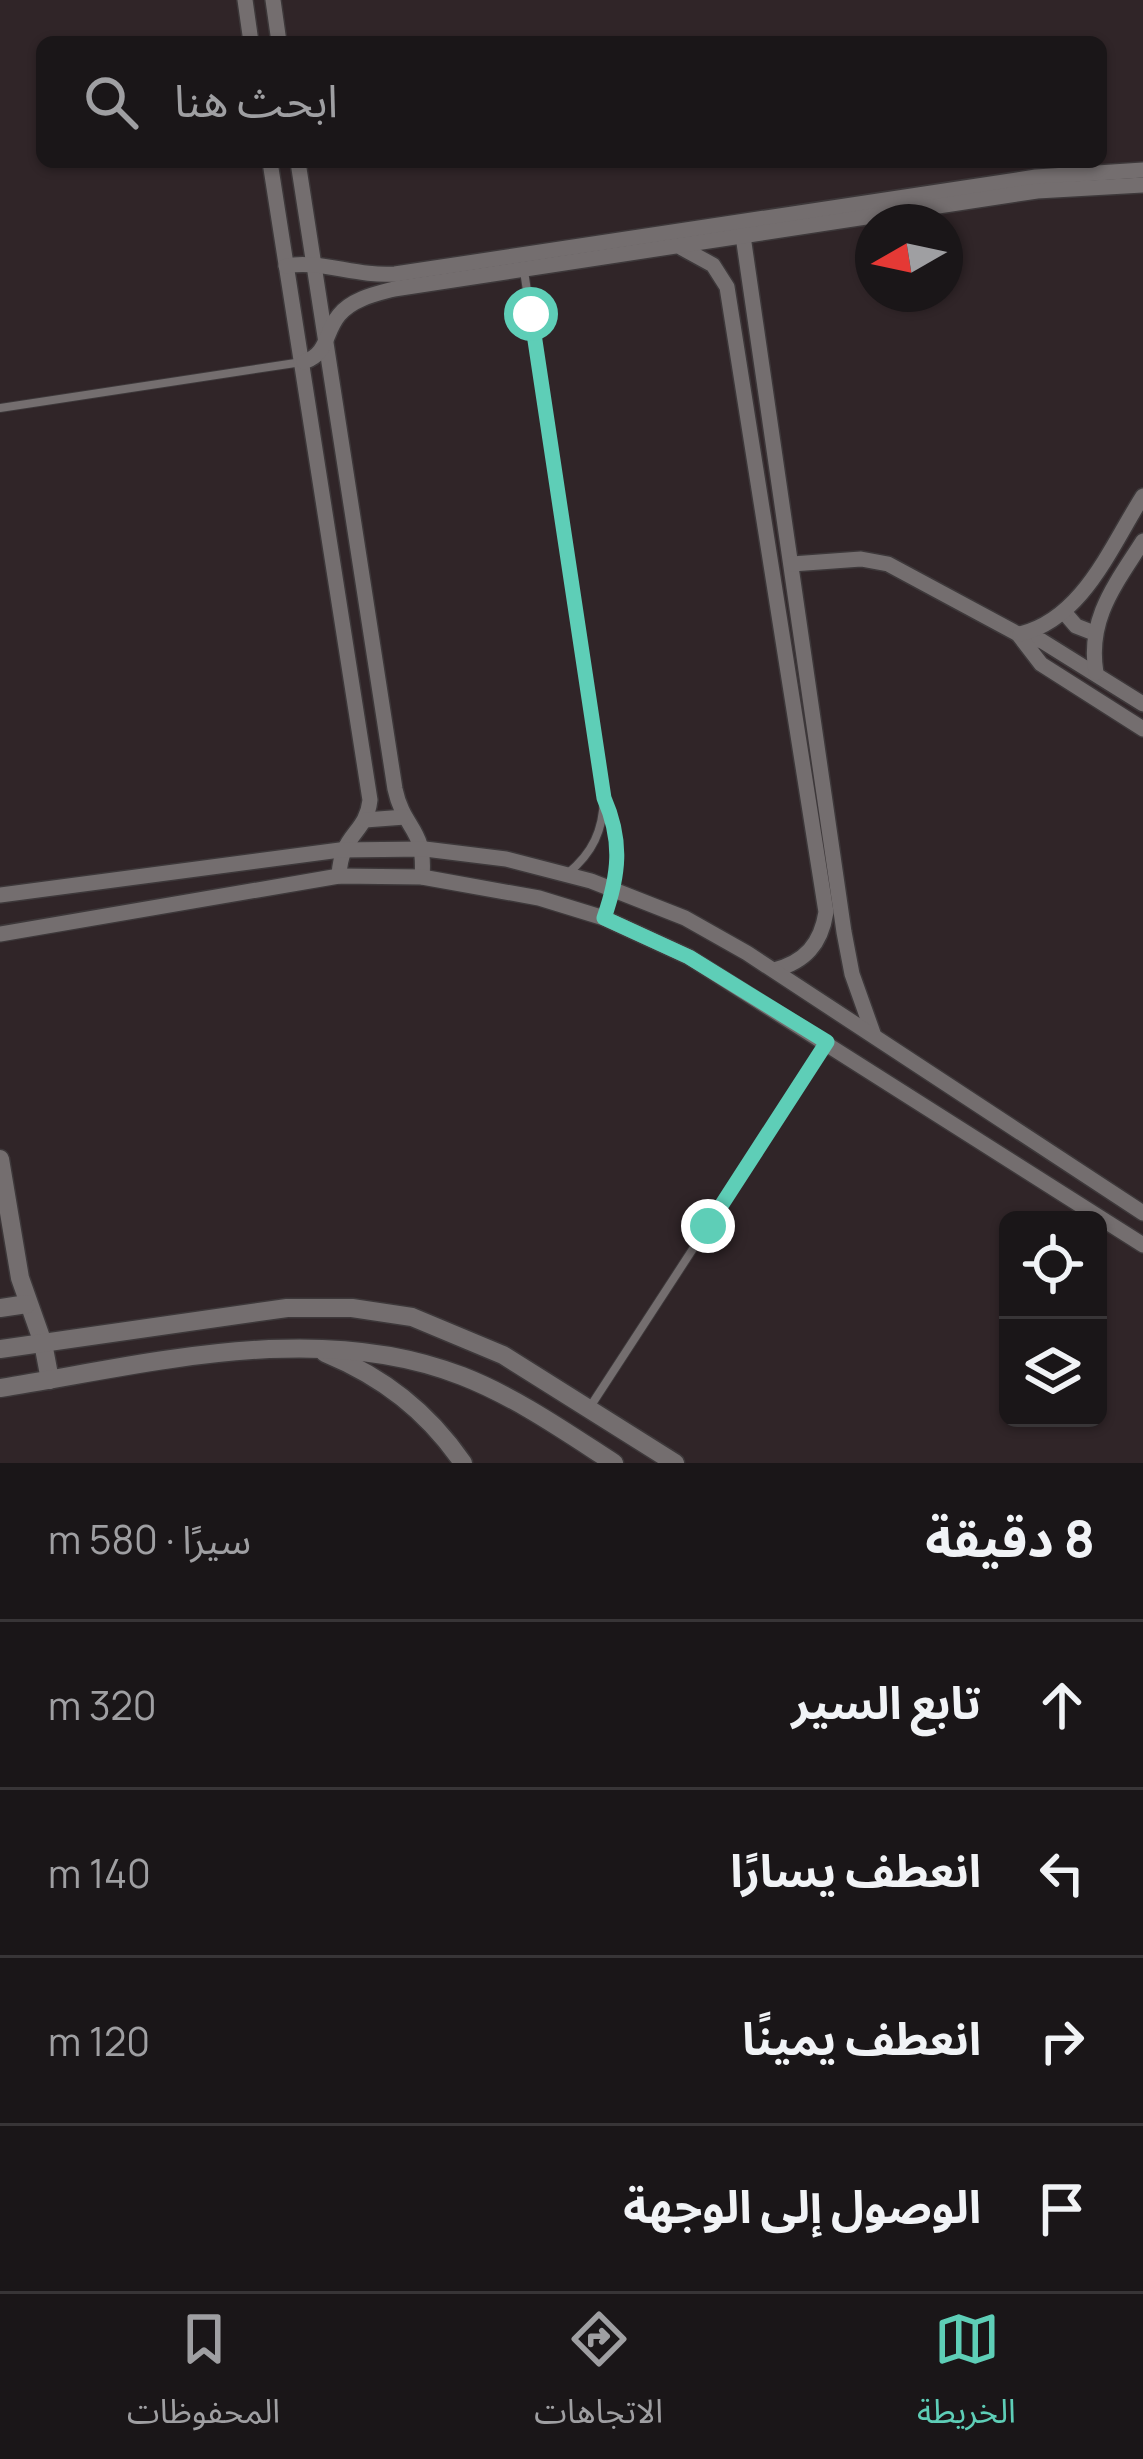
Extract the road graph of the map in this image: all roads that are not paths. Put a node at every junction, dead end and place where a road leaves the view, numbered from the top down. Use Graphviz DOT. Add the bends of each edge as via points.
graph roads {
  1 [pos="245,0"];
  2 [pos="273,0"];
  3 [pos="250,36"];
  4 [pos="278,36"];
  5 [pos="271,168"];
  6 [pos="299,168"];
  7 [pos="1143,170"];
  8 [pos="1143,184"];
  9 [pos="951,197"];
  10 [pos="742,230"];
  11 [pos="679,247"];
  12 [pos="314,264"];
  13 [pos="286,266"];
  14 [pos="524,270"];
  15 [pos="353,274"];
  16 [pos="411,279"];
  17 [pos="359,300"];
  18 [pos="327,342"];
  19 [pos="304,362"];
  20 [pos="0,408"];
  21 [pos="1143,496"];
  22 [pos="1143,541"];
  23 [pos="792,564"];
  24 [pos="1064,612"];
  25 [pos="1094,633"];
  26 [pos="1018,634"];
  27 [pos="372,641"];
  28 [pos="345,645"];
  29 [pos="804,653"];
  30 [pos="786,656"];
  31 [pos="1096,673"];
  32 [pos="1143,704"];
  33 [pos="1143,729"];
  34 [pos="389,752"];
  35 [pos="362,754"];
  36 [pos="604,798"];
  37 [pos="405,817"];
  38 [pos="365,820"];
  39 [pos="340,850"];
  40 [pos="424,850"];
  41 [pos="546,868"];
  42 [pos="196,869"];
  43 [pos="568,874"];
  44 [pos="339,876"];
  45 [pos="422,878"];
  46 [pos="97,883"];
  47 [pos="830,885"];
  48 [pos="614,889"];
  49 [pos="0,895"];
  50 [pos="200,898"];
  51 [pos="538,898"];
  52 [pos="101,914"];
  53 [pos="604,918"];
  54 [pos="0,934"];
  55 [pos="747,952"];
  56 [pos="774,970"];
  57 [pos="730,980"];
  58 [pos="874,1036"];
  59 [pos="827,1042"];
  60 [pos="997,1116"];
  61 [pos="980,1141"];
  62 [pos="0,1159"];
  63 [pos="1078,1169"];
  64 [pos="1061,1193"];
  65 [pos="1143,1213"];
  66 [pos="6,1239"];
  67 [pos="1143,1245"];
  68 [pos="27,1304"];
  69 [pos="0,1308"];
  70 [pos="412,1317"];
  71 [pos="43,1343"];
  72 [pos="309,1346"];
  73 [pos="0,1349"];
  74 [pos="404,1358"];
  75 [pos="50,1379"];
  76 [pos="0,1388"];
  77 [pos="589,1408"];
  78 [pos="463,1463"];
  79 [pos="614,1463"];
  80 [pos="675,1463"];
  1 -- 3 [label="street"];
  2 -- 4 [label="street"];
  5 -- 13 [label="street"];
  6 -- 12 [label="street"];
  7 -- 9 [label="street" via="1036,177"];
  8 -- 9 [label="street"];
  9 -- 10 [label="street"];
  10 -- 11 [label="street"];
  10 -- 16 [label="street"];
  10 -- 23 [label="street"];
  11 -- 14 [label="street"];
  11 -- 30 [label="street" via="713,265 727,287"];
  12 -- 13 [label="street"];
  12 -- 15 [label="street"];
  12 -- 18 [label="street"];
  13 -- 19 [label="street"];
  14 -- 16 [label="street"];
  14 -- 36 [label="lane"];
  15 -- 16 [label="street"];
  15 -- 17 [label="street"];
  16 -- 17 [label="street"];
  17 -- 18 [label="street" via="334,321"];
  18 -- 19 [label="street"];
  18 -- 27 [label="street"];
  19 -- 20 [label="lane"];
  19 -- 28 [label="street"];
  21 -- 24 [label="street"];
  22 -- 25 [label="street"];
  23 -- 26 [label="street" via="888,564"];
  23 -- 29 [label="street"];
  24 -- 25 [label="street"];
  24 -- 26 [label="street"];
  25 -- 31 [label="street"];
  26 -- 31 [label="street"];
  26 -- 33 [label="street" via="1041,664"];
  27 -- 28 [label="street"];
  27 -- 34 [label="street"];
  28 -- 35 [label="street"];
  29 -- 30 [label="street"];
  29 -- 47 [label="street"];
  30 -- 47 [label="street"];
  31 -- 32 [label="street"];
  34 -- 35 [label="street"];
  34 -- 37 [label="street"];
  35 -- 38 [label="street"];
  36 -- 43 [label="lane" via="600,832"];
  36 -- 48 [label="lane" via="619,851"];
  37 -- 38 [label="street"];
  37 -- 40 [label="street"];
  38 -- 39 [label="street"];
  39 -- 40 [label="street"];
  39 -- 42 [label="street"];
  39 -- 44 [label="street"];
  40 -- 41 [label="street"];
  40 -- 45 [label="street"];
  41 -- 43 [label="street"];
  41 -- 51 [label="street"];
  42 -- 46 [label="street"];
  42 -- 50 [label="street"];
  43 -- 48 [label="street"];
  44 -- 45 [label="street"];
  44 -- 50 [label="street"];
  45 -- 51 [label="street"];
  46 -- 49 [label="street"];
  46 -- 52 [label="street"];
  47 -- 56 [label="street" via="819,939 800,960"];
  47 -- 58 [label="street"];
  48 -- 53 [label="street"];
  48 -- 55 [label="street"];
  50 -- 52 [label="street"];
  51 -- 53 [label="street"];
  52 -- 54 [label="street"];
  53 -- 57 [label="street"];
  55 -- 56 [label="street"];
  55 -- 57 [label="street"];
  56 -- 58 [label="street"];
  57 -- 59 [label="street"];
  58 -- 60 [label="street"];
  59 -- 61 [label="street"];
  59 -- 77 [label="lane"];
  60 -- 61 [label="street"];
  60 -- 63 [label="street"];
  61 -- 64 [label="street"];
  62 -- 66 [label="street"];
  63 -- 64 [label="street"];
  63 -- 65 [label="street"];
  64 -- 67 [label="street"];
  66 -- 68 [label="street"];
  68 -- 69 [label="street"];
  68 -- 71 [label="street"];
  70 -- 71 [label="street" via="287,1308"];
  70 -- 74 [label="street"];
  70 -- 77 [label="street" via="482,1344"];
  71 -- 73 [label="street"];
  71 -- 75 [label="street"];
  72 -- 74 [label="street"];
  72 -- 75 [label="street"];
  72 -- 78 [label="street" via="398,1391"];
  74 -- 79 [label="street" via="484,1385"];
  75 -- 76 [label="street"];
  77 -- 80 [label="street"];
}
